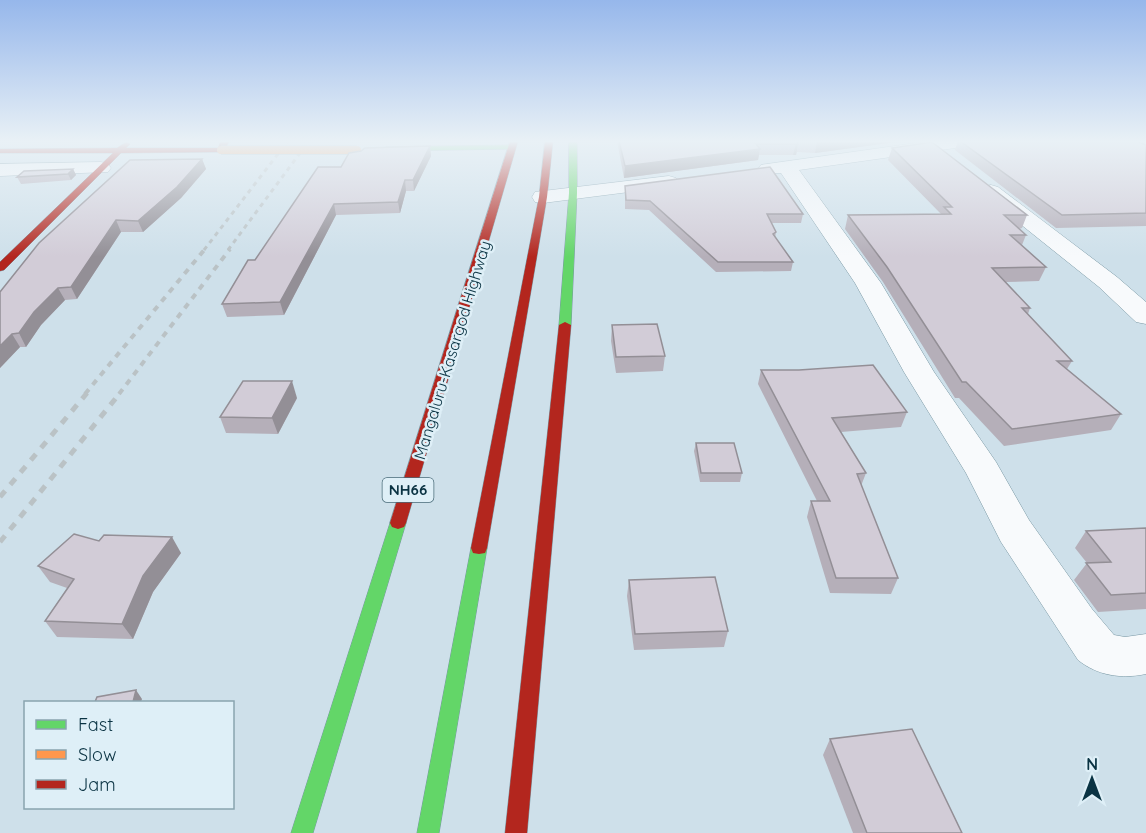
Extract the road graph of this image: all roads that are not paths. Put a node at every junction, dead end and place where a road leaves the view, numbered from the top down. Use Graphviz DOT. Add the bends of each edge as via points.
graph roads {
  1 [pos="89,180"];
  2 [pos="503,180"];
  3 [pos="545,180"];
  4 [pos="573,180"];
  5 [pos="680,180"];
  6 [pos="796,180"];
  7 [pos="976,180"];
  8 [pos="573,193"];
  9 [pos="543,197"];
  10 [pos="0,268"];
  11 [pos="1146,316"];
  12 [pos="1146,654"];
  13 [pos="302,833"];
  14 [pos="428,833"];
  15 [pos="516,833"];
  1 -- 10 [label="main road"];
  2 -- 13 [label="main road, Mangaluru-Kasargod Highway / NH66"];
  3 -- 9 [label="main road"];
  4 -- 8 [label="main road"];
  5 -- 8 [label="street"];
  6 -- 12 [label="street" via="868,284 983,471 1015,531 1076,622 1102,652 1125,658"];
  7 -- 11 [label="street"];
  8 -- 9 [label="street"];
  8 -- 15 [label="main road" via="563,362"];
  9 -- 14 [label="main road"];
}
